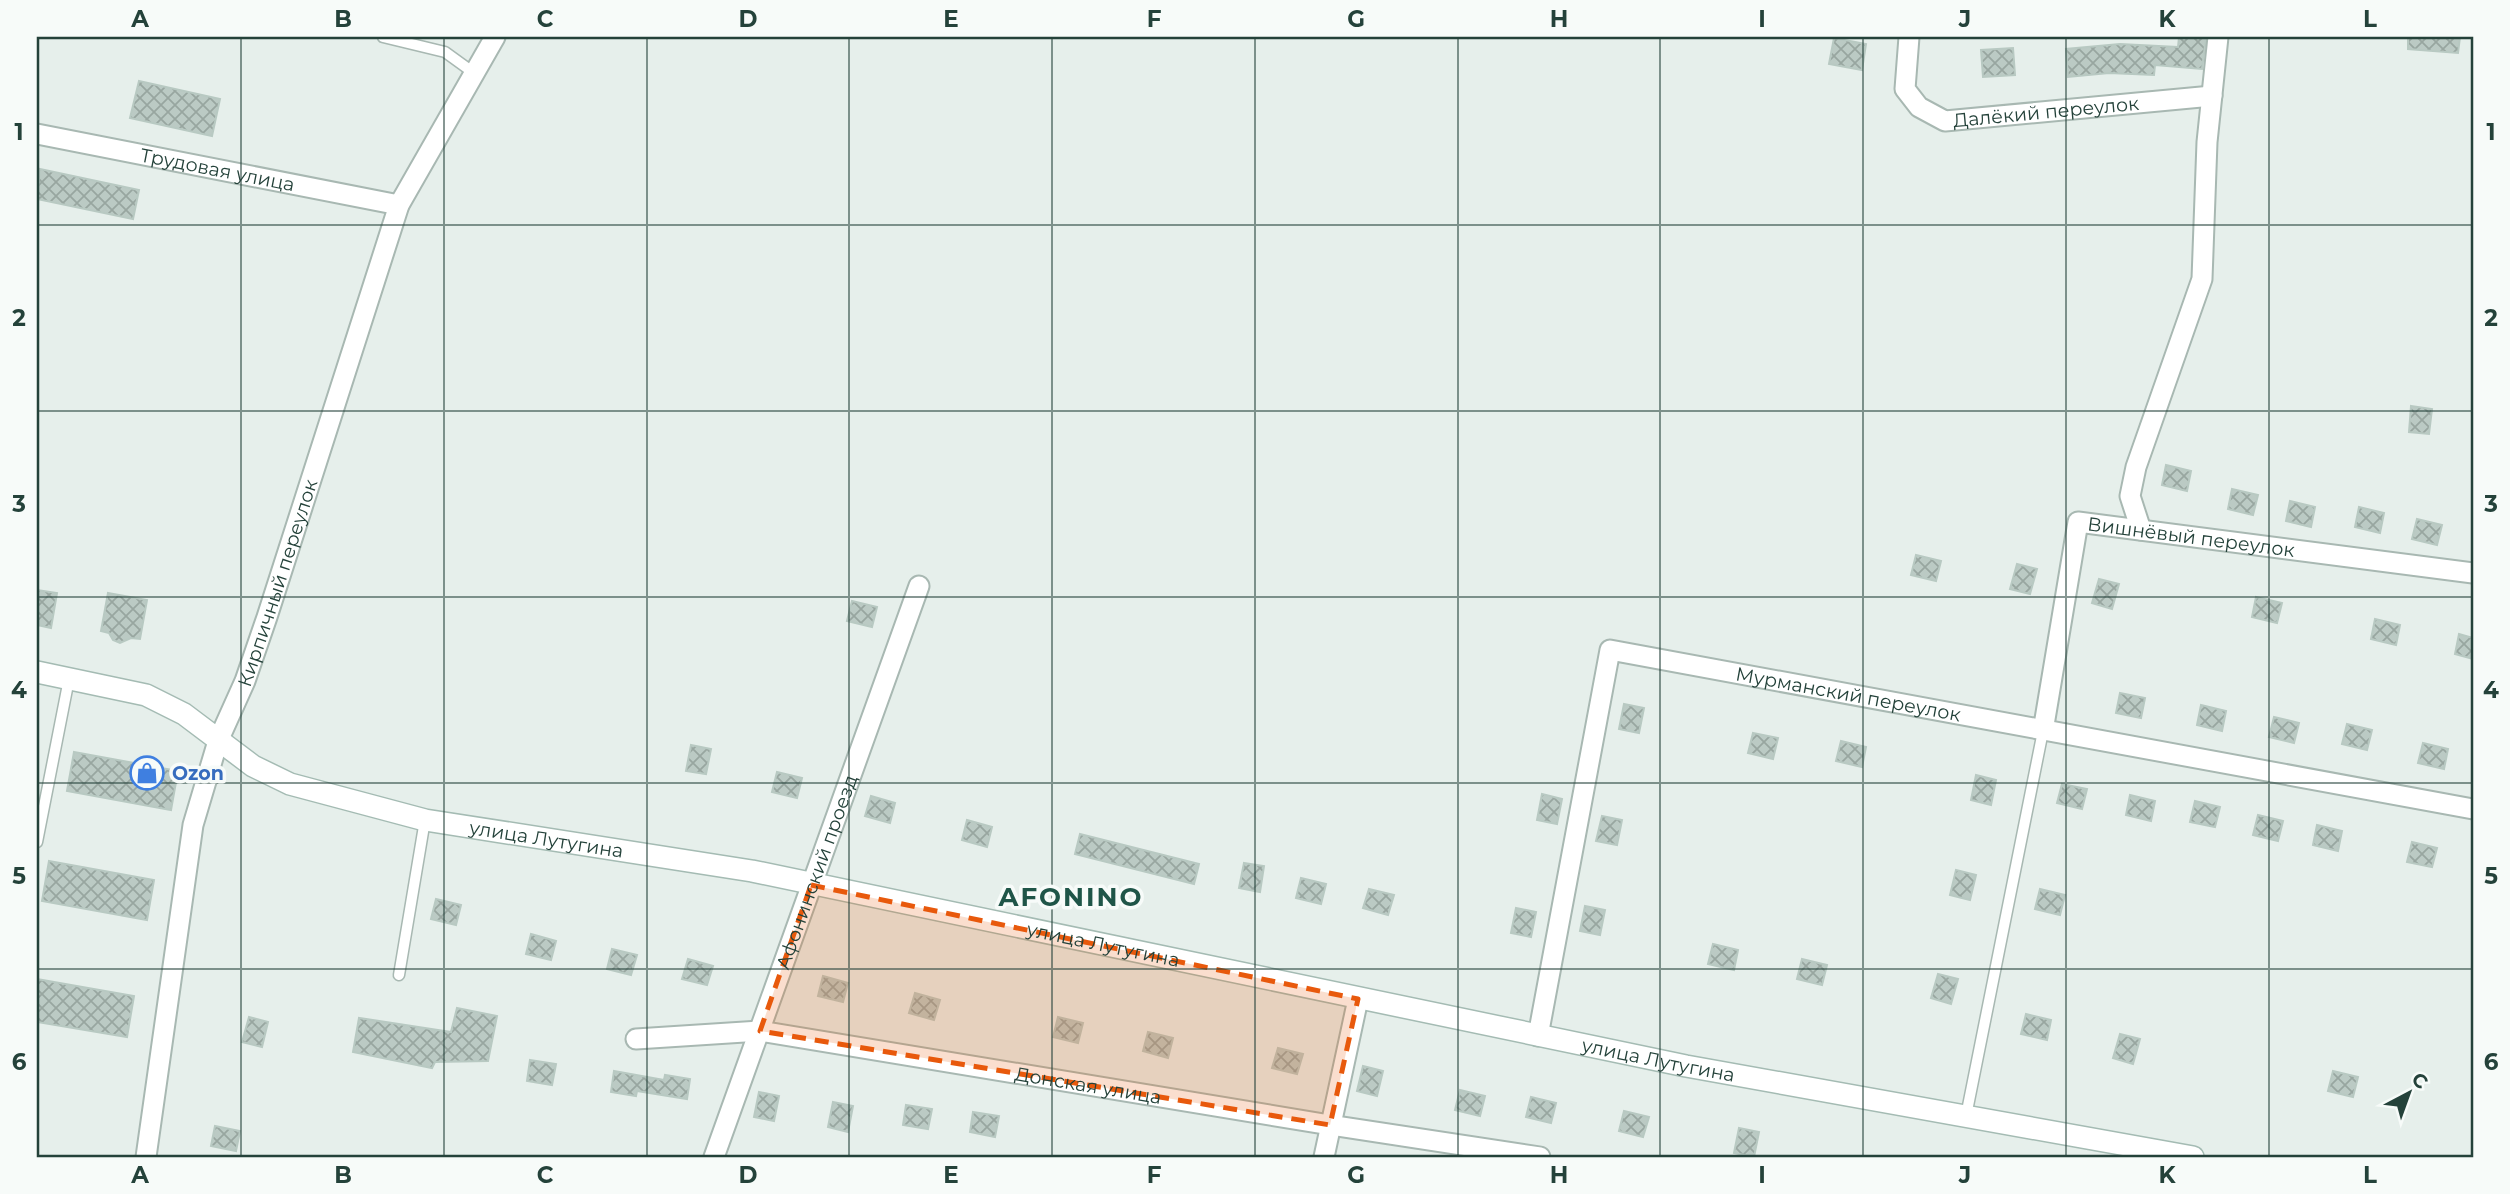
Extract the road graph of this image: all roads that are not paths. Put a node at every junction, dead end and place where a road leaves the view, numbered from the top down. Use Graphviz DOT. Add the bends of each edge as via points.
graph roads {
  1 [pos="383,37"];
  2 [pos="495,37"];
  3 [pos="1909,37"];
  4 [pos="2218,37"];
  5 [pos="474,73"];
  6 [pos="2212,96"];
  7 [pos="37,134"];
  8 [pos="399,205"];
  9 [pos="2141,530"];
  10 [pos="2473,573"];
  11 [pos="919,586"];
  12 [pos="37,672"];
  13 [pos="69,679"];
  14 [pos="2043,731"];
  15 [pos="218,741"];
  16 [pos="2473,809"];
  17 [pos="425,820"];
  18 [pos="37,842"];
  19 [pos="811,885"];
  20 [pos="399,975"];
  21 [pos="1358,999"];
  22 [pos="760,1031"];
  23 [pos="1538,1036"];
  24 [pos="636,1040"];
  25 [pos="1966,1116"];
  26 [pos="1330,1125"];
  27 [pos="146,1157"];
  28 [pos="714,1157"];
  29 [pos="1324,1157"];
  30 [pos="1540,1157"];
  31 [pos="2193,1157"];
  1 -- 5 [label="lane" via="445,52"];
  2 -- 5 [label="street, Кирпичный переулок"];
  3 -- 6 [label="street, Далёкий переулок" via="1905,89 1919,107 1945,121"];
  4 -- 6 [label="street"];
  5 -- 8 [label="street, Кирпичный переулок"];
  6 -- 9 [label="street" via="2202,279 2136,467 2130,496"];
  7 -- 8 [label="street, Трудовая улица"];
  8 -- 15 [label="street, Кирпичный переулок" via="267,617"];
  9 -- 10 [label="street, Вишнёвый переулок"];
  9 -- 14 [label="street, Вишнёвый переулок" via="2078,522"];
  11 -- 19 [label="street, Афонинский проезд"];
  12 -- 13 [label="main road, улица Лутугина"];
  13 -- 15 [label="main road, улица Лутугина" via="146,695 184,714"];
  13 -- 18 [label="lane"];
  14 -- 16 [label="street, Мурманский переулок"];
  14 -- 23 [label="street, Мурманский переулок" via="1610,650"];
  14 -- 25 [label="lane"];
  15 -- 17 [label="main road, улица Лутугина" via="253,766 290,784"];
  15 -- 27 [label="street, Кирпичный переулок" via="192,825"];
  17 -- 19 [label="main road, улица Лутугина" via="752,871"];
  17 -- 20 [label="lane"];
  19 -- 21 [label="main road, улица Лутугина"];
  19 -- 22 [label="street, Афонинский проезд"];
  21 -- 23 [label="main road, улица Лутугина"];
  21 -- 26 [label="street"];
  22 -- 24 [label="street, Донская улица"];
  22 -- 26 [label="street, Донская улица"];
  22 -- 28 [label="street, Афонинский проезд"];
  23 -- 25 [label="main road, улица Лутугина"];
  25 -- 31 [label="main road, улица Лутугина"];
  26 -- 29 [label="street"];
  26 -- 30 [label="street, Донская улица"];
}
